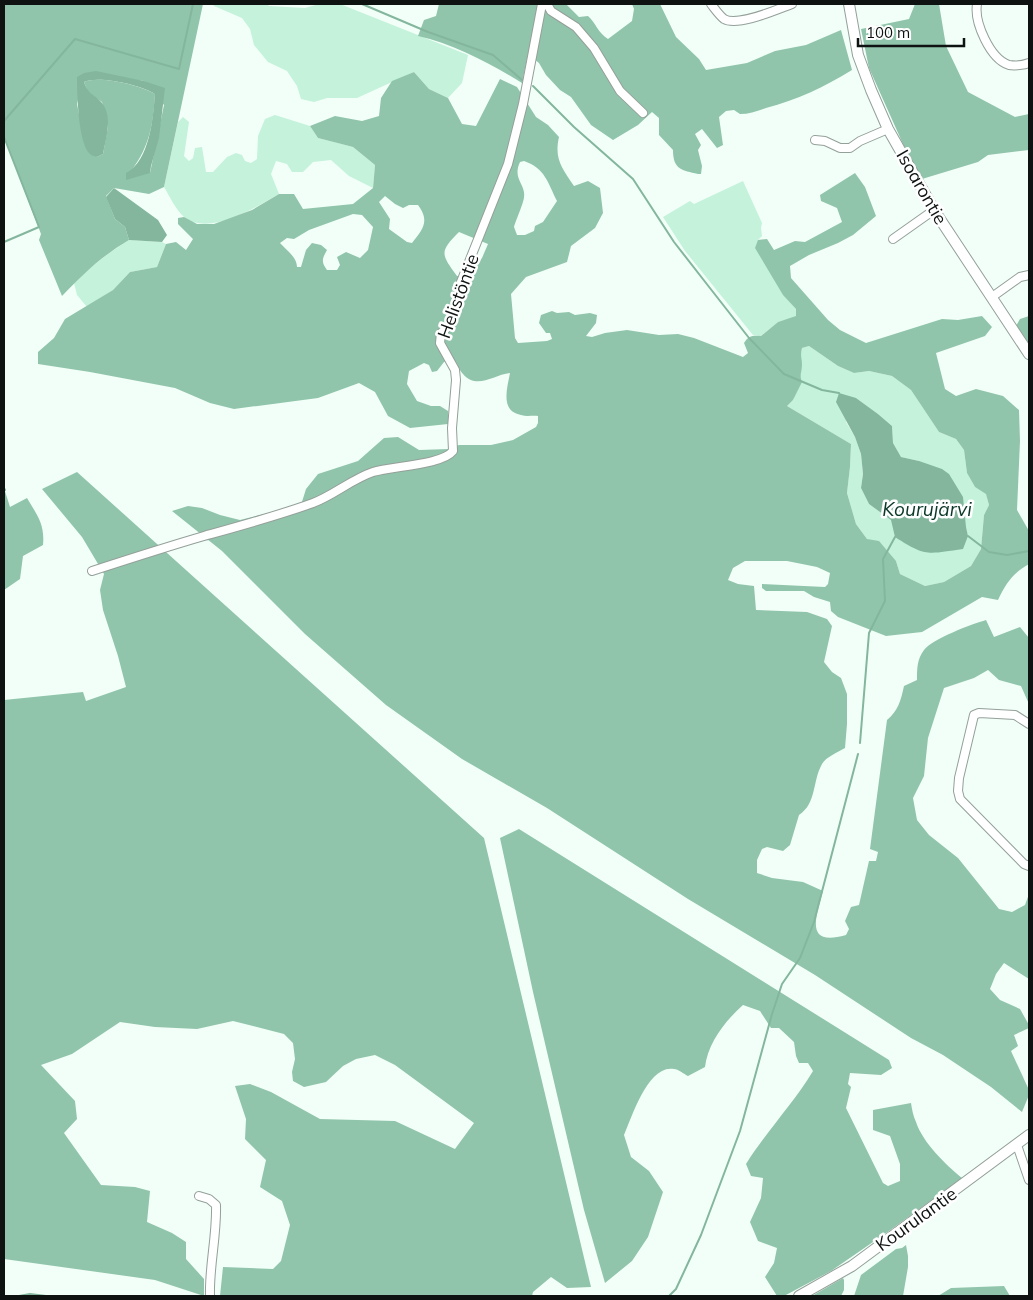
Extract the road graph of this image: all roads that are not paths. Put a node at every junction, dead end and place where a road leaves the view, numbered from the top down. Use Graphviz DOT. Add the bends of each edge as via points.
graph roads {
  1 [pos="542,4"];
  2 [pos="547,4"];
  3 [pos="711,4"];
  4 [pos="792,4"];
  5 [pos="849,4"];
  6 [pos="977,4"];
  7 [pos="1029,63"];
  8 [pos="643,113"];
  9 [pos="888,129"];
  10 [pos="814,140"];
  11 [pos="934,210"];
  12 [pos="893,239"];
  13 [pos="1029,275"];
  14 [pos="992,297"];
  15 [pos="1029,354"];
  16 [pos="92,571"];
  17 [pos="1029,724"];
  18 [pos="1029,866"];
  19 [pos="1029,1135"];
  20 [pos="1017,1145"];
  21 [pos="1029,1180"];
  22 [pos="199,1196"];
  23 [pos="210,1296"];
  24 [pos="799,1296"];
  1 -- 16 [label="street, Helistöntie" via="508,164 461,282 455,314 441,333 440,343 455,370 453,451 446,457 375,471 316,502 276,516"];
  2 -- 8 [label="street" via="551,11 576,27 594,48 620,91"];
  3 -- 4 [label="street" via="724,18 737,21"];
  5 -- 9 [label="street, Isoarontie" via="858,54"];
  6 -- 7 [label="street" via="980,25 989,48 1010,65"];
  9 -- 10 [label="street" via="850,148"];
  9 -- 11 [label="street, Isoarontie"];
  11 -- 12 [label="street"];
  11 -- 14 [label="street, Isoarontie"];
  13 -- 14 [label="street" via="1020,277"];
  14 -- 15 [label="street, Isoarontie"];
  17 -- 18 [label="street" via="1015,715 974,715 958,791 966,806"];
  19 -- 20 [label="street, Kourulantie"];
  20 -- 21 [label="street"];
  20 -- 24 [label="street, Kourulantie" via="852,1266"];
  22 -- 23 [label="street" via="216,1205"];
}
